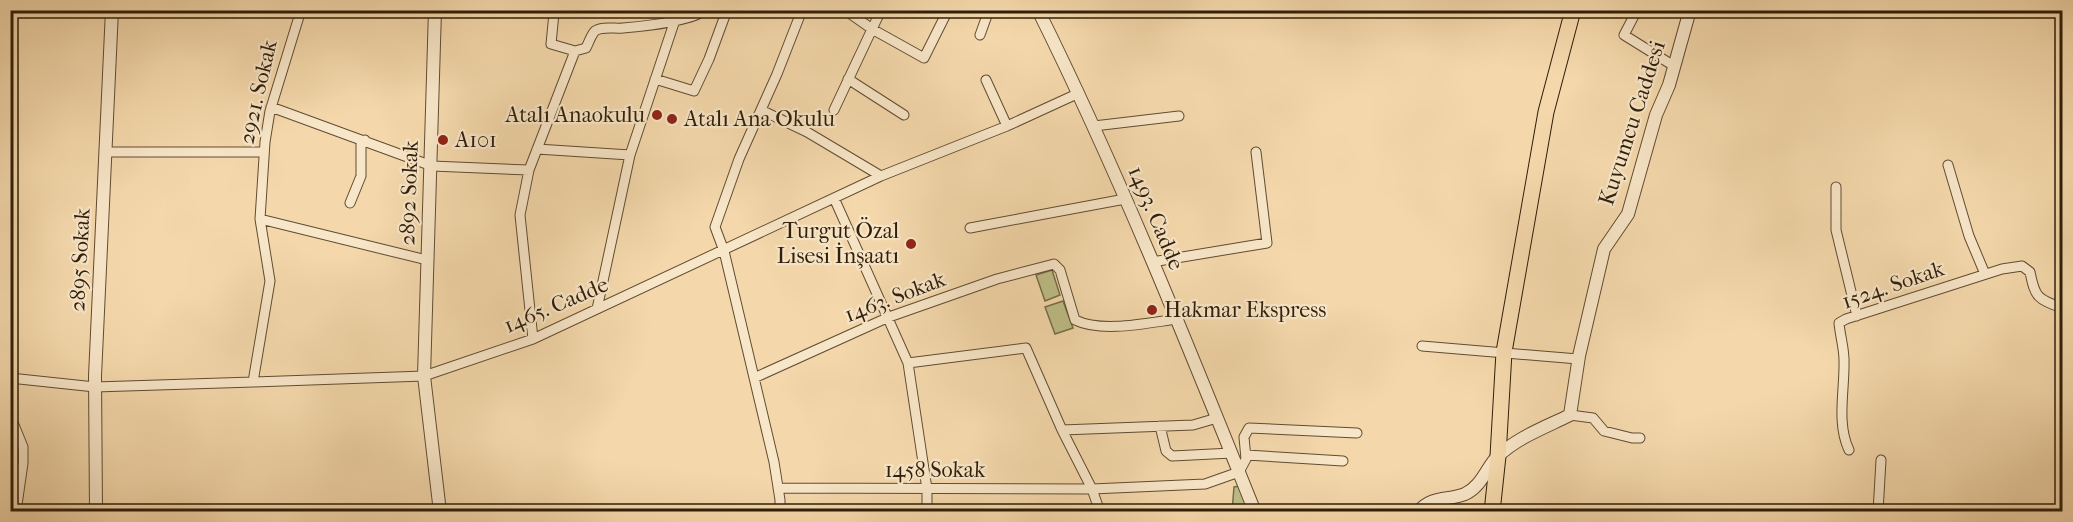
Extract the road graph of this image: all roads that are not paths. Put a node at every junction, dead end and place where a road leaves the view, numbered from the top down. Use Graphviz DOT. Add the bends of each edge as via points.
graph roads {
  1 [pos="112,10"];
  2 [pos="301,10"];
  3 [pos="435,10"];
  4 [pos="542,10"];
  5 [pos="706,10"];
  6 [pos="727,10"];
  7 [pos="802,10"];
  8 [pos="845,10"];
  9 [pos="881,10"];
  10 [pos="948,10"];
  11 [pos="989,10"];
  12 [pos="1038,10"];
  13 [pos="1564,10"];
  14 [pos="1573,10"];
  15 [pos="1637,10"];
  16 [pos="1717,10"];
  17 [pos="1689,12"];
  18 [pos="675,20"];
  19 [pos="872,29"];
  20 [pos="980,35"];
  21 [pos="575,51"];
  22 [pos="1674,66"];
  23 [pos="656,79"];
  24 [pos="848,79"];
  25 [pos="986,80"];
  26 [pos="1079,93"];
  27 [pos="271,107"];
  28 [pos="761,110"];
  29 [pos="834,110"];
  30 [pos="904,115"];
  31 [pos="1179,116"];
  32 [pos="1007,126"];
  33 [pos="1094,126"];
  34 [pos="365,140"];
  35 [pos="537,149"];
  36 [pos="106,152"];
  37 [pos="264,152"];
  38 [pos="1256,152"];
  39 [pos="630,156"];
  40 [pos="1948,165"];
  41 [pos="432,166"];
  42 [pos="529,170"];
  43 [pos="880,176"];
  44 [pos="1836,187"];
  45 [pos="834,198"];
  46 [pos="1125,199"];
  47 [pos="350,203"];
  48 [pos="260,219"];
  49 [pos="970,228"];
  50 [pos="724,250"];
  51 [pos="427,260"];
  52 [pos="1152,262"];
  53 [pos="1985,274"];
  54 [pos="2062,308"];
  55 [pos="597,309"];
  56 [pos="1857,316"];
  57 [pos="889,317"];
  58 [pos="1177,319"];
  59 [pos="533,339"];
  60 [pos="1422,346"];
  61 [pos="1501,352"];
  62 [pos="1578,359"];
  63 [pos="908,363"];
  64 [pos="424,376"];
  65 [pos="10,378"];
  66 [pos="754,378"];
  67 [pos="253,382"];
  68 [pos="96,387"];
  69 [pos="10,415"];
  70 [pos="1570,415"];
  71 [pos="1218,418"];
  72 [pos="1160,426"];
  73 [pos="1062,430"];
  74 [pos="1357,432"];
  75 [pos="1640,438"];
  76 [pos="1849,450"];
  77 [pos="1232,453"];
  78 [pos="1246,455"];
  79 [pos="1494,460"];
  80 [pos="1881,460"];
  81 [pos="1343,461"];
  82 [pos="1239,472"];
  83 [pos="778,488"];
  84 [pos="927,489"];
  85 [pos="1092,489"];
  86 [pos="16,512"];
  87 [pos="96,512"];
  88 [pos="440,512"];
  89 [pos="780,512"];
  90 [pos="927,512"];
  91 [pos="1100,512"];
  92 [pos="1255,512"];
  93 [pos="1418,512"];
  94 [pos="1490,512"];
  95 [pos="1878,512"];
  1 -- 36 [label="street, 2895 Sokak"];
  2 -- 27 [label="street, 2921. Sokak"];
  3 -- 41 [label="street, 2892 Sokak"];
  4 -- 21 [label="street" via="554,14 550,44"];
  5 -- 18 [label="street"];
  6 -- 23 [label="street" via="694,92"];
  7 -- 28 [label="street"];
  8 -- 19 [label="street"];
  9 -- 19 [label="street"];
  10 -- 19 [label="street" via="924,58"];
  11 -- 20 [label="street"];
  12 -- 26 [label="street, 1493. Cadde"];
  13 -- 61 [label="highway" via="1536,110"];
  14 -- 61 [label="highway" via="1546,112"];
  15 -- 22 [label="street" via="1624,36"];
  16 -- 17 [label="street"];
  17 -- 22 [label="street, Kuyumcu Caddesi"];
  18 -- 21 [label="street" via="600,28 586,48"];
  18 -- 23 [label="street"];
  19 -- 24 [label="street"];
  21 -- 35 [label="street"];
  22 -- 62 [label="street, Kuyumcu Caddesi" via="1628,214 1604,249"];
  23 -- 39 [label="street"];
  24 -- 29 [label="street"];
  24 -- 30 [label="street"];
  25 -- 32 [label="street"];
  26 -- 32 [label="street, 1465. Cadde"];
  26 -- 33 [label="street, 1493. Cadde"];
  27 -- 34 [label="street"];
  27 -- 37 [label="street, 2921. Sokak"];
  28 -- 43 [label="street" via="807,132"];
  28 -- 50 [label="street" via="715,227"];
  31 -- 33 [label="street"];
  32 -- 43 [label="street, 1465. Cadde"];
  33 -- 46 [label="street, 1493. Cadde"];
  34 -- 41 [label="street"];
  34 -- 47 [label="street" via="361,141 361,176"];
  35 -- 39 [label="street"];
  35 -- 42 [label="street"];
  36 -- 37 [label="street"];
  36 -- 68 [label="street, 2895 Sokak"];
  37 -- 48 [label="street, 2921. Sokak"];
  38 -- 52 [label="street" via="1267,243"];
  39 -- 55 [label="street"];
  40 -- 53 [label="street"];
  41 -- 42 [label="street"];
  41 -- 51 [label="street, 2892 Sokak"];
  42 -- 59 [label="street" via="520,215"];
  43 -- 45 [label="street, 1465. Cadde"];
  44 -- 56 [label="street" via="1836,230"];
  45 -- 50 [label="street, 1465. Cadde"];
  45 -- 57 [label="street"];
  46 -- 49 [label="street"];
  46 -- 52 [label="street, 1493. Cadde"];
  48 -- 51 [label="street"];
  48 -- 67 [label="street" via="270,281"];
  50 -- 55 [label="street, 1465. Cadde"];
  50 -- 66 [label="street"];
  51 -- 64 [label="street, 2892 Sokak"];
  52 -- 58 [label="street, 1493. Cadde"];
  53 -- 54 [label="street, 1524. Sokak" via="2022,266 2030,272 2033,288 2041,300"];
  53 -- 56 [label="street, 1524. Sokak"];
  55 -- 59 [label="street, 1465. Cadde"];
  56 -- 76 [label="street, 1524. Sokak" via="1839,323 1844,359 1842,409"];
  57 -- 58 [label="street, 1463. Sokak" via="997,279 1054,264 1060,270 1075,320 1087,326"];
  57 -- 63 [label="street"];
  57 -- 66 [label="street, 1463. Sokak"];
  58 -- 71 [label="street, 1493. Cadde"];
  59 -- 64 [label="street, 1465. Cadde"];
  60 -- 61 [label="street"];
  61 -- 62 [label="street"];
  61 -- 79 [label="highway"];
  62 -- 70 [label="street, Kuyumcu Caddesi"];
  63 -- 73 [label="street" via="1026,348"];
  63 -- 84 [label="street"];
  64 -- 67 [label="street, 1465. Cadde"];
  64 -- 88 [label="street"];
  65 -- 68 [label="street, 1465. Cadde"];
  66 -- 83 [label="street"];
  67 -- 68 [label="street, 1465. Cadde"];
  68 -- 87 [label="street, 2895 Sokak"];
  69 -- 86 [label="street" via="23,447"];
  70 -- 75 [label="street" via="1593,418 1604,431"];
  70 -- 79 [label="street" via="1511,446"];
  71 -- 72 [label="street" via="1193,425"];
  71 -- 77 [label="street, 1493. Cadde"];
  72 -- 73 [label="street"];
  72 -- 77 [label="street" via="1166,451 1172,456"];
  73 -- 85 [label="street"];
  74 -- 78 [label="street" via="1249,428 1244,437"];
  77 -- 82 [label="street, 1493. Cadde"];
  78 -- 81 [label="street"];
  78 -- 82 [label="street"];
  79 -- 93 [label="street" via="1479,484 1464,494 1424,505"];
  79 -- 94 [label="highway"];
  80 -- 95 [label="street"];
  82 -- 85 [label="street, 1458 Sokak" via="1205,484"];
  82 -- 92 [label="street, 1493. Cadde"];
  83 -- 84 [label="street, 1458 Sokak"];
  83 -- 89 [label="street"];
  84 -- 85 [label="street, 1458 Sokak"];
  84 -- 90 [label="street"];
  85 -- 91 [label="street"];
}
